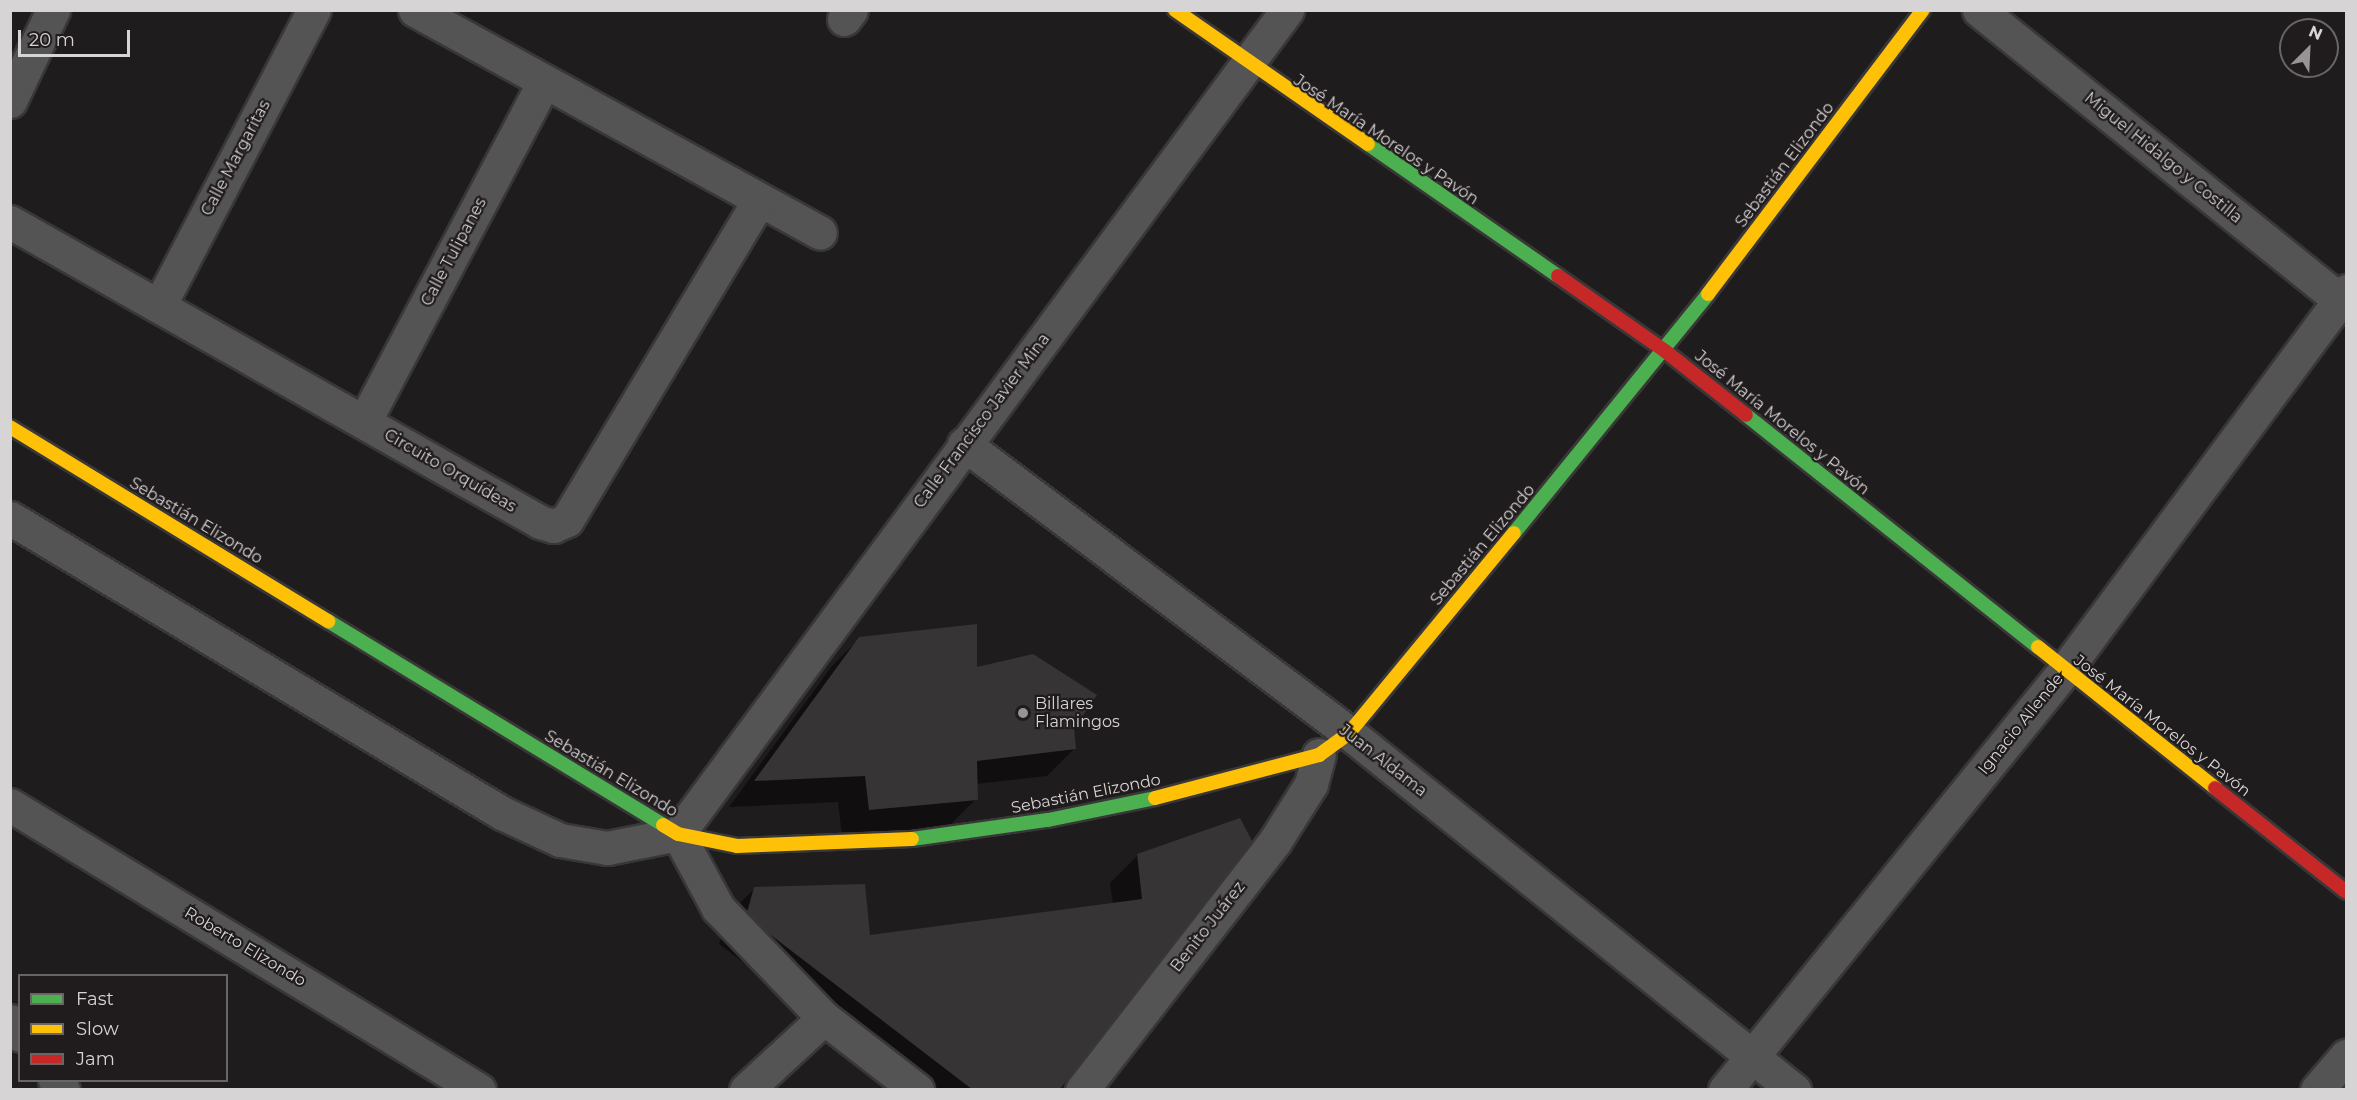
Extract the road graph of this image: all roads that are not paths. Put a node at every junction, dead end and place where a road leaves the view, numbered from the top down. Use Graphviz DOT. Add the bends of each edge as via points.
graph roads {
  1 [pos="53,10"];
  2 [pos="314,10"];
  3 [pos="415,10"];
  4 [pos="1174,10"];
  5 [pos="1287,10"];
  6 [pos="1923,10"];
  7 [pos="1979,10"];
  8 [pos="1248,65"];
  9 [pos="544,82"];
  10 [pos="10,101"];
  11 [pos="759,200"];
  12 [pos="10,222"];
  13 [pos="820,233"];
  14 [pos="2344,298"];
  15 [pos="159,306"];
  16 [pos="1665,351"];
  17 [pos="364,422"];
  18 [pos="10,428"];
  19 [pos="964,444"];
  20 [pos="10,518"];
  21 [pos="2065,670"];
  22 [pos="1349,733"];
  23 [pos="1319,755"];
  24 [pos="10,805"];
  25 [pos="678,834"];
  26 [pos="2346,892"];
  27 [pos="824,1018"];
  28 [pos="1752,1056"];
  29 [pos="2346,1056"];
  30 [pos="479,1089"];
  31 [pos="746,1089"];
  32 [pos="917,1089"];
  33 [pos="1082,1089"];
  34 [pos="1725,1089"];
  35 [pos="1794,1089"];
  36 [pos="2317,1089"];
  1 -- 10 [label="street"];
  2 -- 15 [label="street, Calle Margaritas"];
  3 -- 9 [label="street"];
  4 -- 8 [label="street, José María Morelos y Pavón"];
  5 -- 8 [label="street, Calle Francisco Javier Mina"];
  6 -- 16 [label="street, Sebastián Elizondo"];
  7 -- 14 [label="street, Miguel Hidalgo y Costilla"];
  8 -- 16 [label="street, José María Morelos y Pavón"];
  8 -- 19 [label="street, Calle Francisco Javier Mina"];
  9 -- 11 [label="street"];
  9 -- 17 [label="street, Calle Tulipanes"];
  11 -- 13 [label="street"];
  11 -- 17 [label="street, Circuito Orquídeas" via="567,520 561,524 540,522"];
  12 -- 15 [label="street, Circuito Orquídeas"];
  14 -- 21 [label="street, Ignacio Allende"];
  15 -- 17 [label="street, Circuito Orquídeas"];
  16 -- 21 [label="street, José María Morelos y Pavón"];
  16 -- 22 [label="street, Sebastián Elizondo"];
  18 -- 25 [label="street, Sebastián Elizondo"];
  19 -- 22 [label="street, Juan Aldama"];
  19 -- 25 [label="street, Calle Francisco Javier Mina"];
  20 -- 25 [label="street" via="502,813 560,840 607,848"];
  21 -- 26 [label="street, José María Morelos y Pavón"];
  21 -- 28 [label="street, Ignacio Allende"];
  22 -- 23 [label="street, Sebastián Elizondo"];
  22 -- 28 [label="street, Juan Aldama"];
  23 -- 25 [label="street, Sebastián Elizondo" via="1092,811 926,839 737,846"];
  23 -- 33 [label="street, Benito Juárez" via="1311,784 1275,841"];
  24 -- 30 [label="street, Roberto Elizondo"];
  25 -- 27 [label="street" via="718,908"];
  27 -- 31 [label="street"];
  27 -- 32 [label="street"];
  28 -- 34 [label="street, Ignacio Allende"];
  28 -- 35 [label="street, Juan Aldama"];
  29 -- 36 [label="street"];
}
